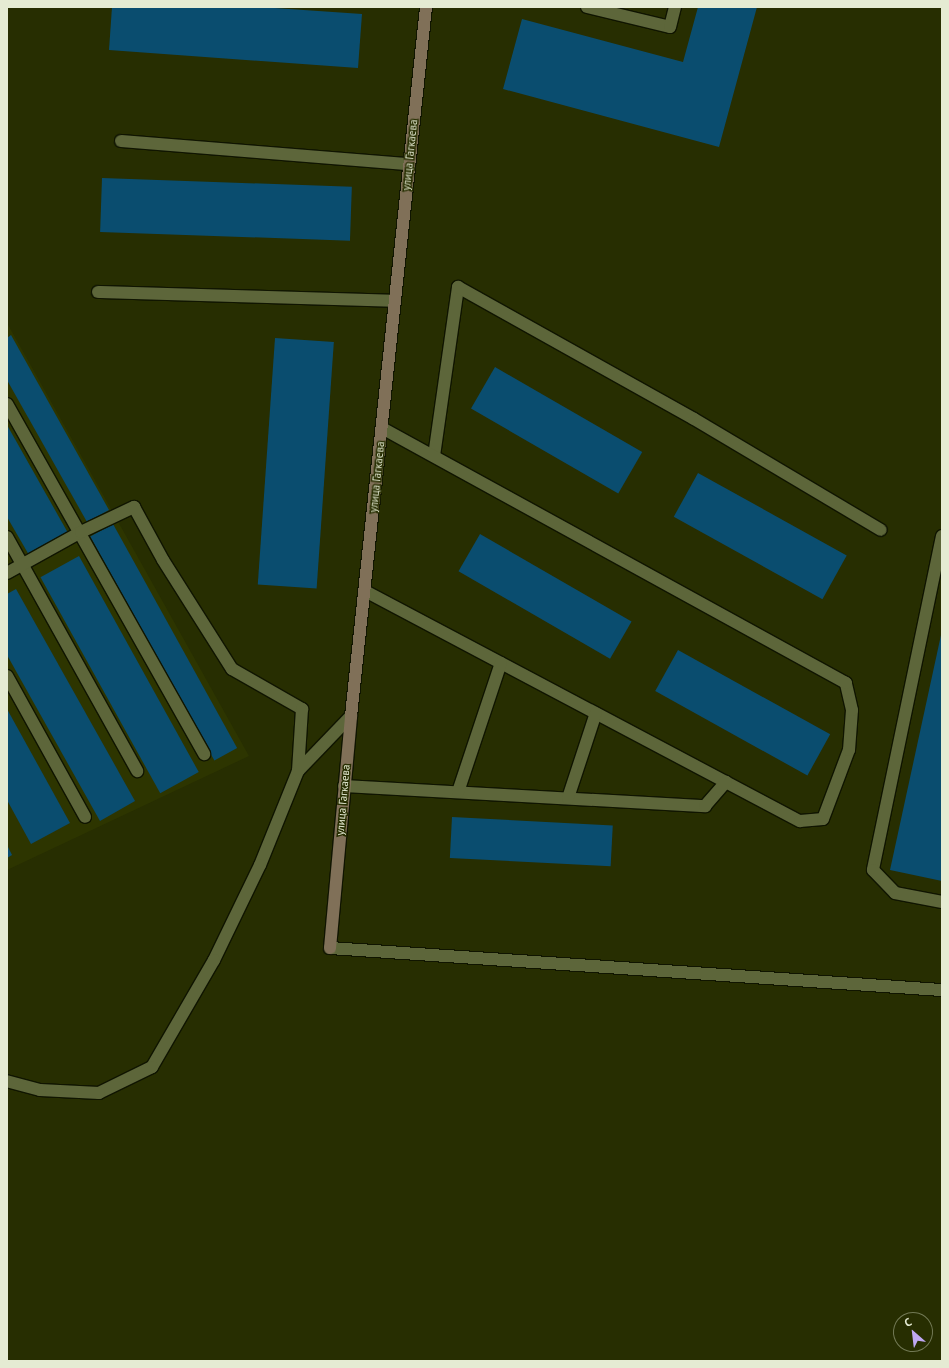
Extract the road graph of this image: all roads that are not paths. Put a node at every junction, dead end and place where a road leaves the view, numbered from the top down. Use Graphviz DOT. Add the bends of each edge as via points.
graph roads {
  1 [pos="426,7"];
  2 [pos="587,7"];
  3 [pos="675,7"];
  4 [pos="121,141"];
  5 [pos="409,164"];
  6 [pos="98,292"];
  7 [pos="395,301"];
  8 [pos="7,404"];
  9 [pos="382,428"];
  10 [pos="434,456"];
  11 [pos="881,530"];
  12 [pos="81,532"];
  13 [pos="942,536"];
  14 [pos="7,537"];
  15 [pos="23,564"];
  16 [pos="7,573"];
  17 [pos="365,591"];
  18 [pos="501,663"];
  19 [pos="7,676"];
  20 [pos="596,713"];
  21 [pos="351,716"];
  22 [pos="204,754"];
  23 [pos="137,771"];
  24 [pos="298,771"];
  25 [pos="726,782"];
  26 [pos="344,786"];
  27 [pos="458,792"];
  28 [pos="568,798"];
  29 [pos="85,817"];
  30 [pos="942,902"];
  31 [pos="942,990"];
  32 [pos="7,1081"];
  1 -- 5 [label="street, улица Гагкаева"];
  2 -- 3 [label="street" via="670,27"];
  4 -- 5 [label="street"];
  5 -- 7 [label="street, улица Гагкаева"];
  6 -- 7 [label="street"];
  7 -- 9 [label="street, улица Гагкаева"];
  8 -- 12 [label="street"];
  9 -- 10 [label="street"];
  9 -- 17 [label="street, улица Гагкаева"];
  10 -- 11 [label="street" via="458,287 694,419"];
  10 -- 25 [label="street" via="846,683 852,710 849,750 823,819 800,821"];
  12 -- 15 [label="street"];
  12 -- 22 [label="street"];
  12 -- 24 [label="street" via="134,507 163,560 232,668 302,709"];
  13 -- 30 [label="street" via="873,870 895,893"];
  14 -- 15 [label="street"];
  15 -- 16 [label="street"];
  15 -- 23 [label="street"];
  17 -- 18 [label="street"];
  17 -- 21 [label="street, улица Гагкаева"];
  18 -- 20 [label="street"];
  18 -- 27 [label="street"];
  19 -- 29 [label="street"];
  20 -- 25 [label="street"];
  20 -- 28 [label="street"];
  21 -- 24 [label="street"];
  21 -- 26 [label="street, улица Гагкаева"];
  24 -- 32 [label="street" via="260,864 214,960 152,1067 99,1093 40,1090"];
  25 -- 28 [label="street" via="706,806"];
  26 -- 27 [label="street"];
  26 -- 31 [label="street, улица Гагкаева" via="330,948"];
  27 -- 28 [label="street"];
}
